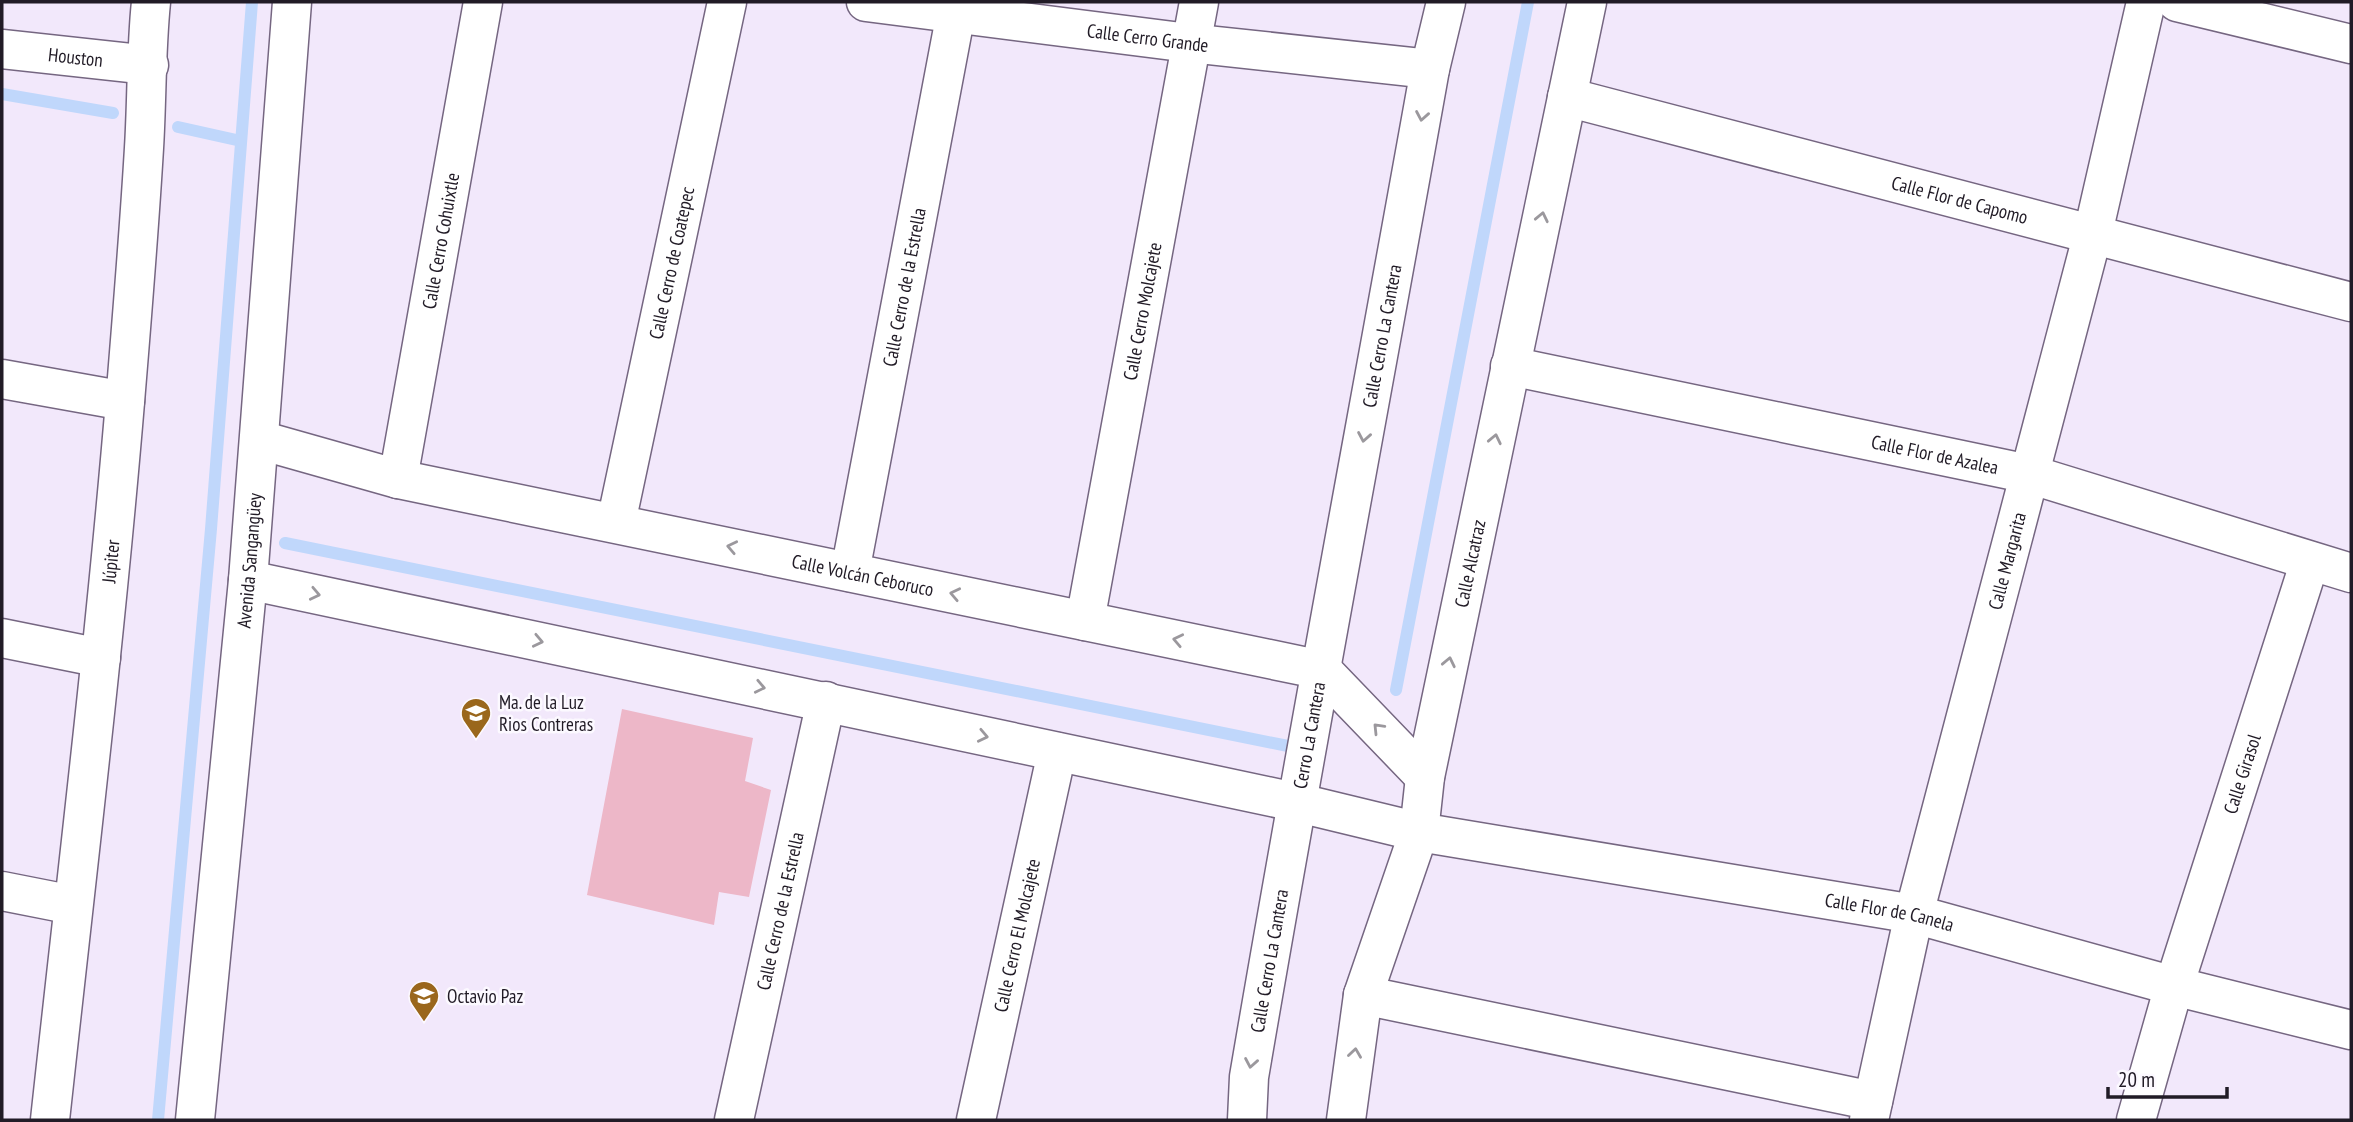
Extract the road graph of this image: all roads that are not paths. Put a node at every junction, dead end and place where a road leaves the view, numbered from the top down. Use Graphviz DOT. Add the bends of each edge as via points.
graph roads {
  1 [pos="151,2"];
  2 [pos="292,2"];
  3 [pos="483,2"];
  4 [pos="727,2"];
  5 [pos="866,2"];
  6 [pos="1199,2"];
  7 [pos="1446,2"];
  8 [pos="1587,2"];
  9 [pos="2146,2"];
  10 [pos="2177,2"];
  11 [pos="956,8"];
  12 [pos="1189,43"];
  13 [pos="2351,44"];
  14 [pos="2,49"];
  15 [pos="149,65"];
  16 [pos="1430,69"];
  17 [pos="1567,97"];
  18 [pos="2093,233"];
  19 [pos="2351,302"];
  20 [pos="1510,366"];
  21 [pos="2,379"];
  22 [pos="125,401"];
  23 [pos="260,440"];
  24 [pos="2029,474"];
  25 [pos="398,479"];
  26 [pos="616,523"];
  27 [pos="2309,561"];
  28 [pos="850,572"];
  29 [pos="2351,573"];
  30 [pos="248,580"];
  31 [pos="1085,621"];
  32 [pos="2,638"];
  33 [pos="102,658"];
  34 [pos="1322,670"];
  35 [pos="826,701"];
  36 [pos="1057,752"];
  37 [pos="1425,777"];
  38 [pos="1295,802"];
  39 [pos="1419,832"];
  40 [pos="2,891"];
  41 [pos="73,905"];
  42 [pos="1914,914"];
  43 [pos="2174,986"];
  44 [pos="1363,995"];
  45 [pos="2351,1030"];
  46 [pos="1871,1110"];
  47 [pos="50,1120"];
  48 [pos="195,1120"];
  49 [pos="734,1120"];
  50 [pos="976,1120"];
  51 [pos="1247,1120"];
  52 [pos="1346,1120"];
  53 [pos="2136,1120"];
  1 -- 15 [label="street, Júpiter"];
  2 -- 23 [label="street, Avenida Sangangüey"];
  3 -- 25 [label="street, Calle Cerro Cohuixtle"];
  4 -- 26 [label="street, Calle Cerro de Coatepec"];
  5 -- 11 [label="street, Calle Cerro Grande"];
  6 -- 12 [label="street, Calle Cerro Molcajete"];
  7 -- 16 [label="street, Calle Cerro La Cantera"];
  8 -- 17 [label="street, Calle Alcatraz"];
  9 -- 18 [label="street, Calle Margarita"];
  10 -- 13 [label="street"];
  11 -- 12 [label="street, Calle Cerro Grande"];
  11 -- 28 [label="street, Calle Cerro de la Estrella"];
  12 -- 16 [label="street, Calle Cerro Grande"];
  12 -- 31 [label="street, Calle Cerro Molcajete"];
  14 -- 15 [label="street, Houston"];
  15 -- 22 [label="street, Júpiter"];
  16 -- 34 [label="street, Calle Cerro La Cantera, one-way"];
  17 -- 18 [label="street, Calle Flor de Capomo"];
  20 -- 17 [label="street, Calle Alcatraz, one-way"];
  18 -- 19 [label="street, Calle Flor de Capomo"];
  18 -- 24 [label="street, Calle Margarita"];
  20 -- 24 [label="street, Calle Flor de Azalea"];
  37 -- 20 [label="street, Calle Alcatraz, one-way"];
  21 -- 22 [label="street"];
  22 -- 33 [label="street, Júpiter"];
  23 -- 25 [label="street, Calle Volcán Ceboruco"];
  23 -- 30 [label="street, Avenida Sangangüey"];
  24 -- 27 [label="street, Calle Flor de Azalea"];
  24 -- 42 [label="street, Calle Margarita"];
  25 -- 26 [label="street, Calle Volcán Ceboruco"];
  28 -- 26 [label="street, Calle Volcán Ceboruco, one-way"];
  27 -- 29 [label="street, Calle Flor de Azalea"];
  27 -- 43 [label="street, Calle Girasol"];
  31 -- 28 [label="street, Calle Volcán Ceboruco, one-way"];
  30 -- 35 [label="street, one-way"];
  30 -- 48 [label="street, Avenida Sangangüey"];
  34 -- 31 [label="street, Calle Volcán Ceboruco, one-way"];
  32 -- 33 [label="street"];
  33 -- 41 [label="street, Júpiter"];
  37 -- 34 [label="street, one-way"];
  34 -- 38 [label="street, Cerro La Cantera"];
  35 -- 36 [label="street, one-way"];
  35 -- 49 [label="street, Calle Cerro de la Estrella"];
  36 -- 38 [label="street"];
  36 -- 50 [label="street, Calle Cerro El Molcajete"];
  37 -- 39 [label="street, Calle Alcatraz"];
  38 -- 39 [label="street"];
  38 -- 51 [label="street, Calle Cerro La Cantera, one-way" via="1249,1077"];
  39 -- 42 [label="street, Calle Flor de Canela"];
  39 -- 44 [label="street, Calle Alcatraz"];
  40 -- 41 [label="street"];
  41 -- 47 [label="street, Júpiter"];
  42 -- 43 [label="street, Calle Flor de Canela"];
  42 -- 46 [label="street, Calle Margarita"];
  43 -- 45 [label="street, Calle Flor de Canela"];
  43 -- 53 [label="street, Calle Girasol"];
  44 -- 46 [label="street"];
  52 -- 44 [label="street, Calle Alcatraz, one-way"];
}
